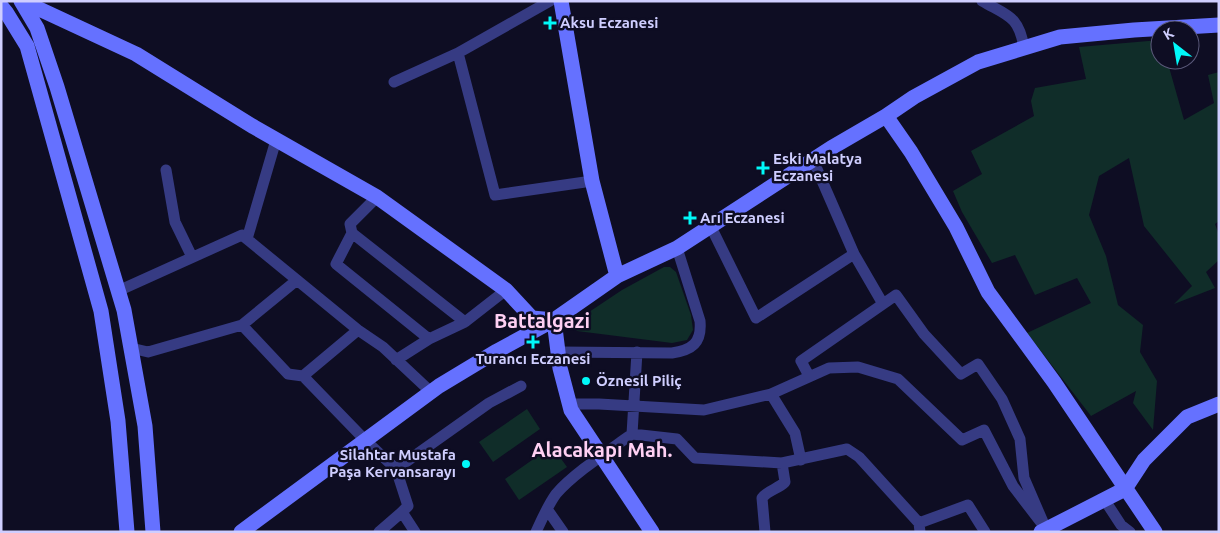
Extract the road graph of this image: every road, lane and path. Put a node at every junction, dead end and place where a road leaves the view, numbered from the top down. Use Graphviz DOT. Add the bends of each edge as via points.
graph roads {
  1 [pos="21,1"];
  2 [pos="550,1"];
  3 [pos="561,1"];
  4 [pos="982,1"];
  5 [pos="4,9"];
  6 [pos="1219,25"];
  7 [pos="1024,48"];
  8 [pos="458,52"];
  9 [pos="394,82"];
  10 [pos="886,116"];
  11 [pos="276,140"];
  12 [pos="813,160"];
  13 [pos="166,170"];
  14 [pos="592,181"];
  15 [pos="377,197"];
  16 [pos="711,227"];
  17 [pos="352,233"];
  18 [pos="247,239"];
  19 [pos="677,248"];
  20 [pos="854,254"];
  21 [pos="192,257"];
  22 [pos="617,276"];
  23 [pos="297,280"];
  24 [pos="118,290"];
  25 [pos="506,290"];
  26 [pos="883,304"];
  27 [pos="554,320"];
  28 [pos="465,322"];
  29 [pos="242,324"];
  30 [pos="358,330"];
  31 [pos="429,339"];
  32 [pos="131,348"];
  33 [pos="559,352"];
  34 [pos="637,352"];
  35 [pos="396,360"];
  36 [pos="303,376"];
  37 [pos="809,376"];
  38 [pos="521,386"];
  39 [pos="431,392"];
  40 [pos="771,394"];
  41 [pos="569,404"];
  42 [pos="1219,404"];
  43 [pos="634,407"];
  44 [pos="632,434"];
  45 [pos="365,440"];
  46 [pos="602,456"];
  47 [pos="801,460"];
  48 [pos="782,463"];
  49 [pos="396,469"];
  50 [pos="1125,489"];
  51 [pos="1104,499"];
  52 [pos="547,509"];
  53 [pos="402,512"];
  54 [pos="920,527"];
  55 [pos="1045,531"];
  56 [pos="127,532"];
  57 [pos="153,532"];
  58 [pos="241,532"];
  59 [pos="379,532"];
  60 [pos="415,532"];
  61 [pos="536,532"];
  62 [pos="563,532"];
  63 [pos="652,532"];
  64 [pos="765,532"];
  65 [pos="985,532"];
  66 [pos="1130,532"];
  67 [pos="1155,532"];
  1 -- 5 [label="street"];
  1 -- 11 [label="street" via="136,54"];
  1 -- 24 [label="street" via="37,28"];
  2 -- 8 [label="street"];
  3 -- 14 [label="street"];
  4 -- 7 [label="street" via="1016,23 1022,33"];
  5 -- 56 [label="street" via="27,46 101,311 118,421"];
  6 -- 7 [label="street" via="1060,37"];
  7 -- 10 [label="street" via="978,62"];
  8 -- 9 [label="street"];
  8 -- 14 [label="street" via="495,195"];
  10 -- 12 [label="street"];
  10 -- 50 [label="street" via="956,227 988,292 1054,382"];
  11 -- 15 [label="street"];
  11 -- 18 [label="street"];
  12 -- 16 [label="street"];
  12 -- 20 [label="street"];
  13 -- 21 [label="street" via="175,222"];
  14 -- 22 [label="street"];
  15 -- 17 [label="street" via="350,224"];
  15 -- 25 [label="street"];
  16 -- 19 [label="street"];
  16 -- 20 [label="street" via="756,318"];
  17 -- 28 [label="street"];
  17 -- 31 [label="street" via="336,264"];
  18 -- 21 [label="street" via="242,235"];
  18 -- 23 [label="street"];
  19 -- 22 [label="street"];
  19 -- 34 [label="street" via="700,321 699,338 683,351"];
  20 -- 26 [label="street"];
  21 -- 24 [label="street"];
  22 -- 27 [label="street"];
  23 -- 29 [label="street"];
  23 -- 30 [label="street"];
  24 -- 32 [label="street"];
  25 -- 27 [label="street" via="532,318"];
  25 -- 28 [label="street"];
  26 -- 37 [label="street" via="801,361"];
  26 -- 55 [label="street" via="896,295 924,334 961,374 978,364 1002,398 1020,439 1024,478"];
  27 -- 33 [label="street"];
  27 -- 39 [label="street"];
  28 -- 31 [label="street"];
  29 -- 32 [label="street" via="148,352"];
  29 -- 36 [label="street" via="288,374"];
  30 -- 35 [label="street"];
  30 -- 36 [label="street"];
  31 -- 35 [label="street"];
  32 -- 57 [label="street" via="145,426"];
  33 -- 34 [label="street"];
  33 -- 41 [label="street"];
  34 -- 43 [label="street"];
  35 -- 39 [label="street"];
  36 -- 45 [label="street"];
  37 -- 40 [label="street"];
  37 -- 55 [label="street" via="829,368 858,367 898,379 962,440 984,430 1013,486"];
  38 -- 49 [label="street" via="489,402"];
  39 -- 45 [label="street"];
  40 -- 43 [label="street" via="704,410"];
  40 -- 47 [label="street" via="795,433"];
  41 -- 43 [label="street"];
  41 -- 46 [label="street"];
  42 -- 50 [label="street" via="1187,417 1144,460"];
  43 -- 44 [label="street"];
  44 -- 46 [label="street"];
  44 -- 48 [label="street" via="677,439 695,458"];
  45 -- 49 [label="street"];
  45 -- 58 [label="street"];
  46 -- 52 [label="street" via="556,494"];
  46 -- 63 [label="street"];
  47 -- 48 [label="street"];
  47 -- 54 [label="street" via="847,449 859,457"];
  48 -- 64 [label="street" via="785,482 762,498"];
  49 -- 53 [label="street" via="408,506"];
  50 -- 51 [label="street"];
  50 -- 67 [label="street"];
  51 -- 55 [label="street"];
  51 -- 66 [label="street" via="1121,525"];
  52 -- 61 [label="street"];
  52 -- 62 [label="street"];
  53 -- 59 [label="street"];
  53 -- 60 [label="street"];
  54 -- 65 [label="street" via="968,505"];
}
